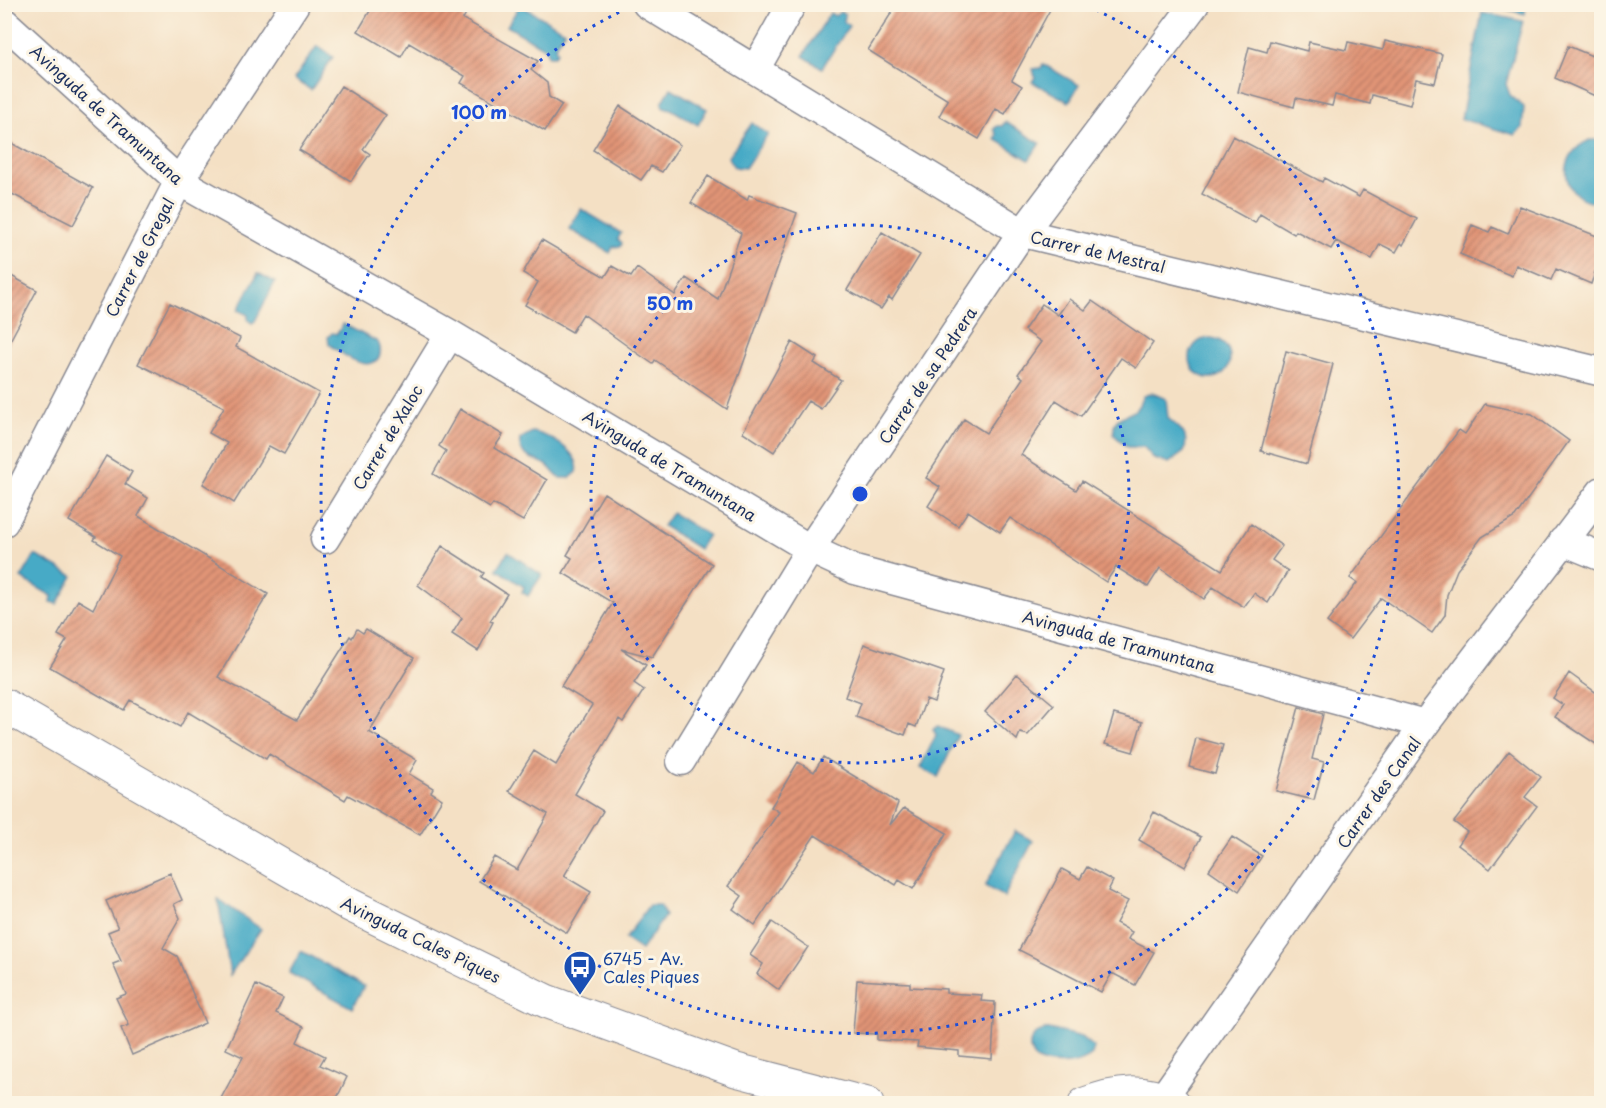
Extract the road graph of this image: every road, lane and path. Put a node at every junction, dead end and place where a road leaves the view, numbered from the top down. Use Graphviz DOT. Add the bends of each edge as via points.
graph roads {
  1 [pos="295,4"];
  2 [pos="647,4"];
  3 [pos="792,4"];
  4 [pos="1195,4"];
  5 [pos="4,22"];
  6 [pos="755,70"];
  7 [pos="178,181"];
  8 [pos="1023,233"];
  9 [pos="450,334"];
  10 [pos="1602,372"];
  11 [pos="1602,491"];
  12 [pos="4,522"];
  13 [pos="325,539"];
  14 [pos="1563,541"];
  15 [pos="810,549"];
  16 [pos="1602,557"];
  17 [pos="4,705"];
  18 [pos="1425,724"];
  19 [pos="681,761"];
  20 [pos="1169,1101"];
  21 [pos="867,1104"];
  22 [pos="1085,1104"];
  1 -- 7 [label="street, Carrer de Gregal"];
  2 -- 6 [label="street, Carrer de Mestral"];
  3 -- 6 [label="street"];
  4 -- 8 [label="street, Carrer de sa Pedrera"];
  5 -- 7 [label="street, Avinguda de Tramuntana"];
  6 -- 8 [label="street, Carrer de Mestral"];
  7 -- 9 [label="street, Avinguda de Tramuntana"];
  7 -- 12 [label="street, Carrer de Gregal"];
  8 -- 10 [label="street, Carrer de Mestral"];
  8 -- 15 [label="street, Carrer de sa Pedrera"];
  9 -- 13 [label="street, Carrer de Xaloc"];
  9 -- 15 [label="street, Avinguda de Tramuntana"];
  11 -- 14 [label="street, Carrer des Canal"];
  14 -- 16 [label="street"];
  14 -- 18 [label="street, Carrer des Canal"];
  15 -- 18 [label="street, Avinguda de Tramuntana" via="855,570"];
  15 -- 19 [label="street, Carrer de sa Pedrera"];
  17 -- 21 [label="street, Avinguda Cales Piques" via="350,905 546,1000 736,1070"];
  18 -- 20 [label="street, Carrer des Canal"];
  20 -- 22 [label="street" via="1134,1092 1107,1095"];
}
